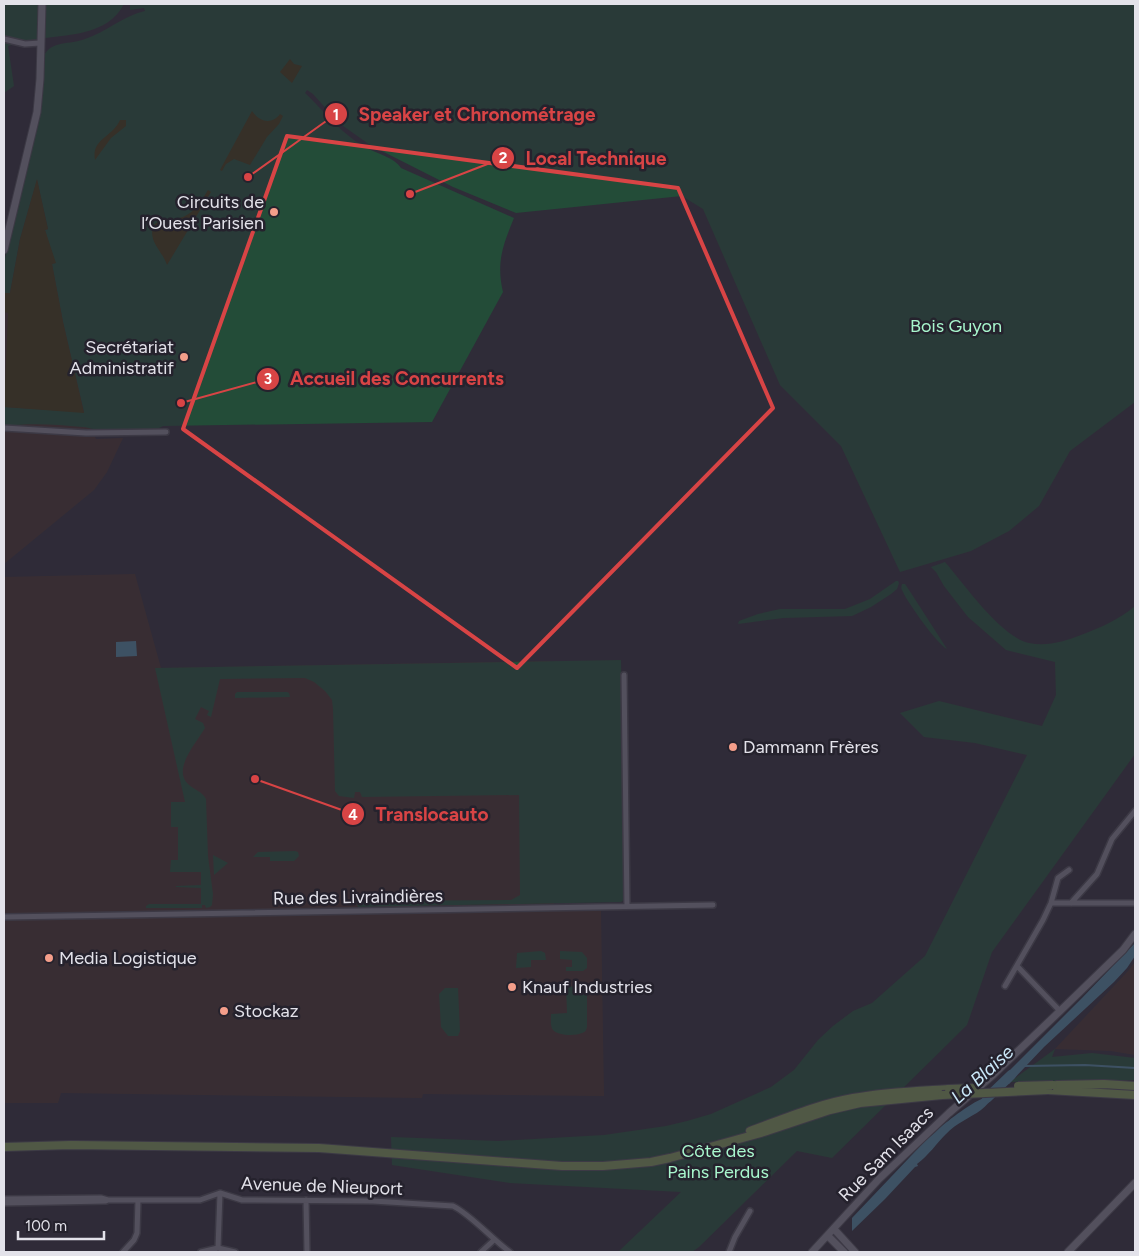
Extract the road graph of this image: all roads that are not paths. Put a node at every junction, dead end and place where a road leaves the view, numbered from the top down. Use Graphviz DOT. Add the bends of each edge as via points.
graph roads {
  1 [pos="42,4"];
  2 [pos="4,39"];
  3 [pos="40,43"];
  4 [pos="4,250"];
  5 [pos="4,428"];
  6 [pos="166,432"];
  7 [pos="624,675"];
  8 [pos="1135,811"];
  9 [pos="1069,870"];
  10 [pos="1051,903"];
  11 [pos="1072,903"];
  12 [pos="1135,903"];
  13 [pos="713,905"];
  14 [pos="627,906"];
  15 [pos="4,917"];
  16 [pos="1135,934"];
  17 [pos="1017,966"];
  18 [pos="1005,986"];
  19 [pos="1060,1011"];
  20 [pos="1135,1086"];
  21 [pos="1051,1087"];
  22 [pos="1135,1095"];
  23 [pos="4,1145"];
  24 [pos="708,1148"];
  25 [pos="1135,1182"];
  26 [pos="220,1193"];
  27 [pos="138,1200"];
  28 [pos="306,1200"];
  29 [pos="4,1201"];
  30 [pos="750,1211"];
  31 [pos="834,1229"];
  32 [pos="828,1236"];
  33 [pos="494,1240"];
  34 [pos="218,1248"];
  35 [pos="123,1252"];
  36 [pos="201,1252"];
  37 [pos="235,1252"];
  38 [pos="307,1252"];
  39 [pos="481,1252"];
  40 [pos="510,1252"];
  41 [pos="729,1252"];
  42 [pos="812,1252"];
  43 [pos="844,1252"];
  44 [pos="855,1252"];
  45 [pos="1068,1252"];
  1 -- 3 [label="main road"];
  2 -- 3 [label="street" via="25,44"];
  3 -- 4 [label="main road" via="37,112"];
  5 -- 6 [label="street" via="86,433"];
  7 -- 14 [label="street"];
  8 -- 11 [label="street" via="1112,839 1098,874"];
  9 -- 10 [label="street" via="1058,878"];
  10 -- 11 [label="street"];
  10 -- 17 [label="street"];
  11 -- 12 [label="street"];
  13 -- 14 [label="street, Rue des Livraindières"];
  14 -- 15 [label="street, Rue des Livraindières"];
  16 -- 19 [label="main road, Rue Sam Isaacs" via="1123,950"];
  17 -- 18 [label="street"];
  17 -- 19 [label="street"];
  19 -- 31 [label="main road, Rue Sam Isaacs" via="907,1153"];
  20 -- 21 [label="main road"];
  21 -- 22 [label="main road"];
  21 -- 24 [label="main road, bridge" via="860,1103"];
  21 -- 24 [label="main road, bridge" via="949,1089 853,1098 825,1105"];
  23 -- 24 [label="main road" via="327,1148 581,1167 651,1162"];
  25 -- 45 [label="main road"];
  26 -- 27 [label="street, Avenue de Nieuport" via="200,1200"];
  26 -- 28 [label="street, Avenue de Nieuport" via="242,1200"];
  26 -- 34 [label="street"];
  27 -- 29 [label="street, Avenue de Nieuport"];
  27 -- 35 [label="street" via="136,1236"];
  28 -- 33 [label="street, Avenue de Nieuport" via="373,1200 453,1206"];
  28 -- 38 [label="street"];
  30 -- 41 [label="street"];
  31 -- 32 [label="main road, Rue Sam Isaacs"];
  31 -- 44 [label="main road"];
  32 -- 42 [label="main road, Rue Sam Isaacs"];
  32 -- 43 [label="main road"];
  33 -- 39 [label="street"];
  33 -- 40 [label="street, Avenue de Nieuport"];
  34 -- 36 [label="street"];
  34 -- 37 [label="street"];
}
